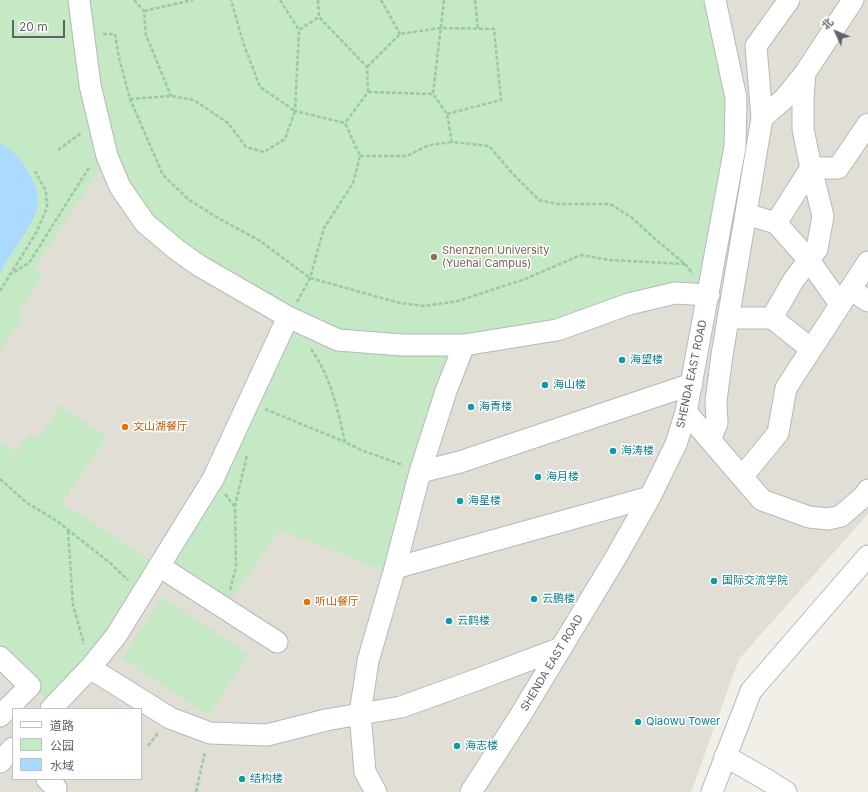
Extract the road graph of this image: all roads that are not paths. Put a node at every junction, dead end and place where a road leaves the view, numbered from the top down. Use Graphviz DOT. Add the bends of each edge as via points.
graph roads {
  1 [pos="80,0"];
  2 [pos="715,0"];
  3 [pos="789,0"];
  4 [pos="853,0"];
  5 [pos="806,73"];
  6 [pos="762,118"];
  7 [pos="868,124"];
  8 [pos="811,168"];
  9 [pos="746,214"];
  10 [pos="776,223"];
  11 [pos="808,259"];
  12 [pos="868,262"];
  13 [pos="709,295"];
  14 [pos="845,296"];
  15 [pos="868,301"];
  16 [pos="288,317"];
  17 [pos="729,318"];
  18 [pos="772,318"];
  19 [pos="464,345"];
  20 [pos="811,349"];
  21 [pos="692,384"];
  22 [pos="686,412"];
  23 [pos="710,440"];
  24 [pos="420,472"];
  25 [pos="742,477"];
  26 [pos="868,490"];
  27 [pos="650,497"];
  28 [pos="868,556"];
  29 [pos="159,566"];
  30 [pos="395,568"];
  31 [pos="277,642"];
  32 [pos="561,648"];
  33 [pos="0,658"];
  34 [pos="90,668"];
  35 [pos="55,708"];
  36 [pos="360,713"];
  37 [pos="0,716"];
  38 [pos="12,749"];
  39 [pos="726,756"];
  40 [pos="0,762"];
  41 [pos="376,792"];
  42 [pos="471,792"];
  43 [pos="712,792"];
  44 [pos="786,792"];
  1 -- 16 [label="street" via="90,85 107,156 120,187 145,223 177,250"];
  2 -- 13 [label="street, SHENDA EAST ROAD" via="736,98 735,147"];
  3 -- 6 [label="street" via="756,46"];
  4 -- 5 [label="street"];
  5 -- 6 [label="street" via="784,99"];
  5 -- 8 [label="street" via="803,129"];
  6 -- 9 [label="street"];
  7 -- 8 [label="street" via="838,168"];
  8 -- 10 [label="street"];
  8 -- 11 [label="street" via="823,216 817,249"];
  9 -- 10 [label="street"];
  9 -- 17 [label="street"];
  10 -- 11 [label="street"];
  11 -- 14 [label="street"];
  11 -- 18 [label="street"];
  12 -- 14 [label="street"];
  13 -- 19 [label="street" via="675,293 629,304 557,330"];
  13 -- 21 [label="street, SHENDA EAST ROAD"];
  14 -- 15 [label="street"];
  14 -- 20 [label="street"];
  16 -- 19 [label="street" via="338,340 402,345"];
  16 -- 29 [label="street" via="213,479"];
  17 -- 18 [label="street"];
  17 -- 23 [label="street" via="716,401 717,423"];
  18 -- 20 [label="street"];
  19 -- 24 [label="street"];
  20 -- 25 [label="street" via="786,388 778,433"];
  21 -- 22 [label="street, SHENDA EAST ROAD"];
  21 -- 24 [label="street" via="460,462"];
  22 -- 23 [label="street"];
  22 -- 27 [label="street, SHENDA EAST ROAD" via="676,444"];
  23 -- 25 [label="street"];
  24 -- 30 [label="street"];
  25 -- 26 [label="street" via="762,500 809,517 828,519 841,516"];
  27 -- 30 [label="street"];
  27 -- 32 [label="street, SHENDA EAST ROAD"];
  28 -- 39 [label="street" via="751,691"];
  29 -- 31 [label="street"];
  29 -- 34 [label="street" via="116,636"];
  30 -- 36 [label="street" via="368,661"];
  32 -- 36 [label="street" via="401,707"];
  32 -- 42 [label="street, SHENDA EAST ROAD"];
  33 -- 37 [label="street" via="30,686"];
  34 -- 35 [label="street"];
  34 -- 36 [label="street" via="170,718 210,733 267,735"];
  36 -- 41 [label="street" via="365,772"];
  38 -- 40 [label="street"];
  39 -- 43 [label="street"];
  39 -- 44 [label="street"];
}
